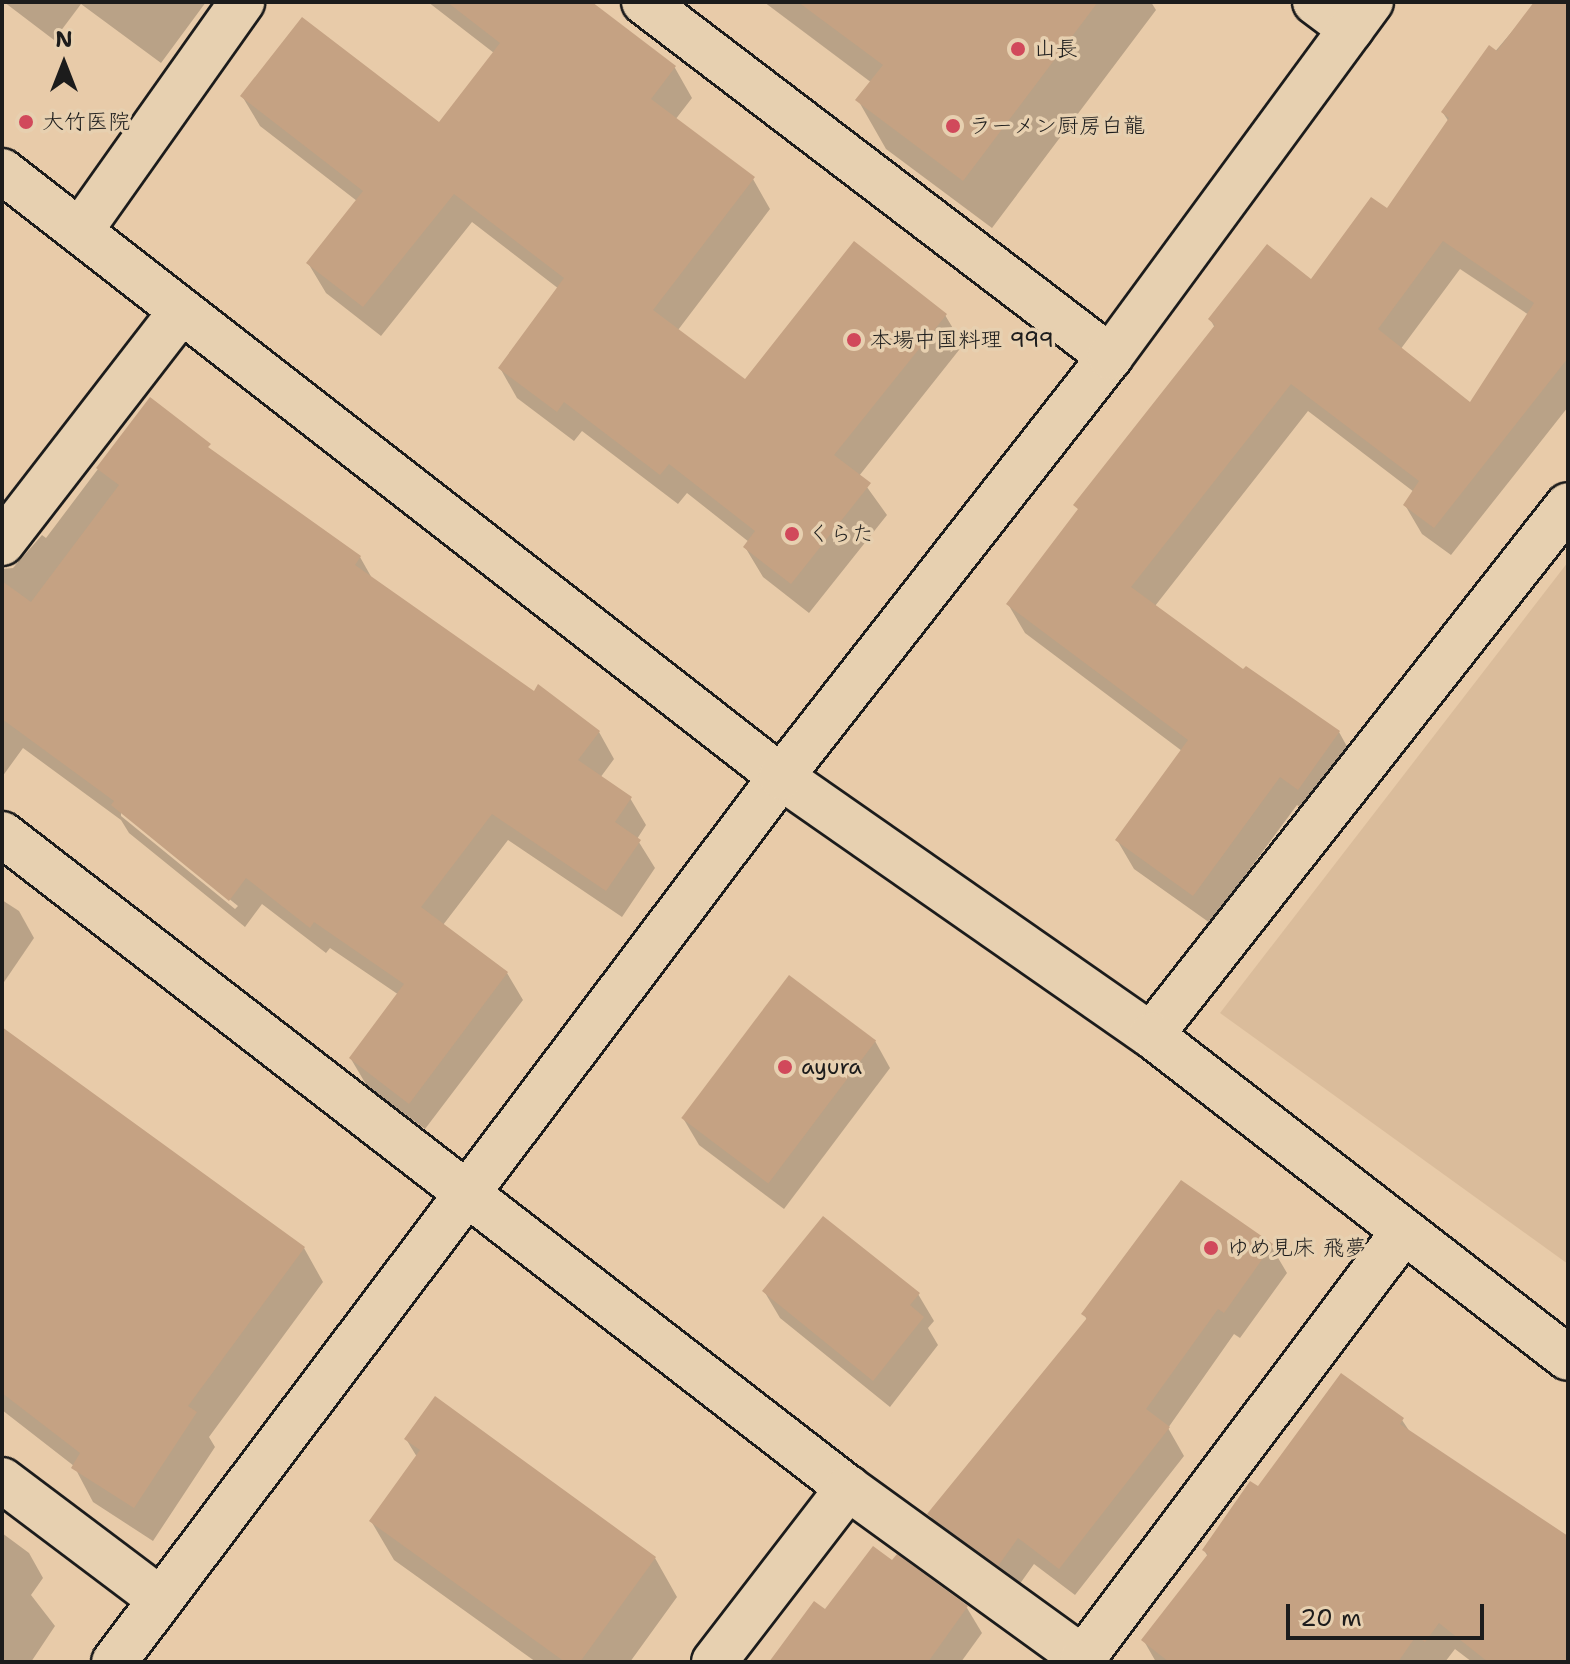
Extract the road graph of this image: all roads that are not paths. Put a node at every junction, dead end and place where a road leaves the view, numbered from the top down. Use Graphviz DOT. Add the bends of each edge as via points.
graph roads {
  1 [pos="242,2"];
  2 [pos="644,2"];
  3 [pos="1315,2"];
  4 [pos="1361,15"];
  5 [pos="2,171"];
  6 [pos="80,231"];
  7 [pos="180,313"];
  8 [pos="1110,357"];
  9 [pos="1568,505"];
  10 [pos="2,543"];
  11 [pos="781,777"];
  12 [pos="2,834"];
  13 [pos="1151,1035"];
  14 [pos="469,1191"];
  15 [pos="1404,1231"];
  16 [pos="1568,1358"];
  17 [pos="2,1480"];
  18 [pos="848,1488"];
  19 [pos="160,1599"];
  20 [pos="1086,1660"];
  21 [pos="114,1662"];
  22 [pos="714,1662"];
  1 -- 6 [label="street"];
  2 -- 8 [label="street"];
  3 -- 4 [label="street"];
  4 -- 8 [label="street"];
  5 -- 6 [label="street"];
  6 -- 7 [label="street"];
  7 -- 10 [label="street"];
  7 -- 11 [label="street"];
  8 -- 11 [label="street"];
  9 -- 13 [label="street"];
  11 -- 13 [label="street"];
  11 -- 14 [label="street"];
  12 -- 14 [label="street"];
  13 -- 15 [label="street"];
  14 -- 18 [label="street"];
  14 -- 19 [label="street"];
  15 -- 16 [label="street"];
  15 -- 20 [label="street"];
  17 -- 19 [label="street"];
  18 -- 20 [label="street"];
  18 -- 22 [label="street"];
  19 -- 21 [label="street"];
}
